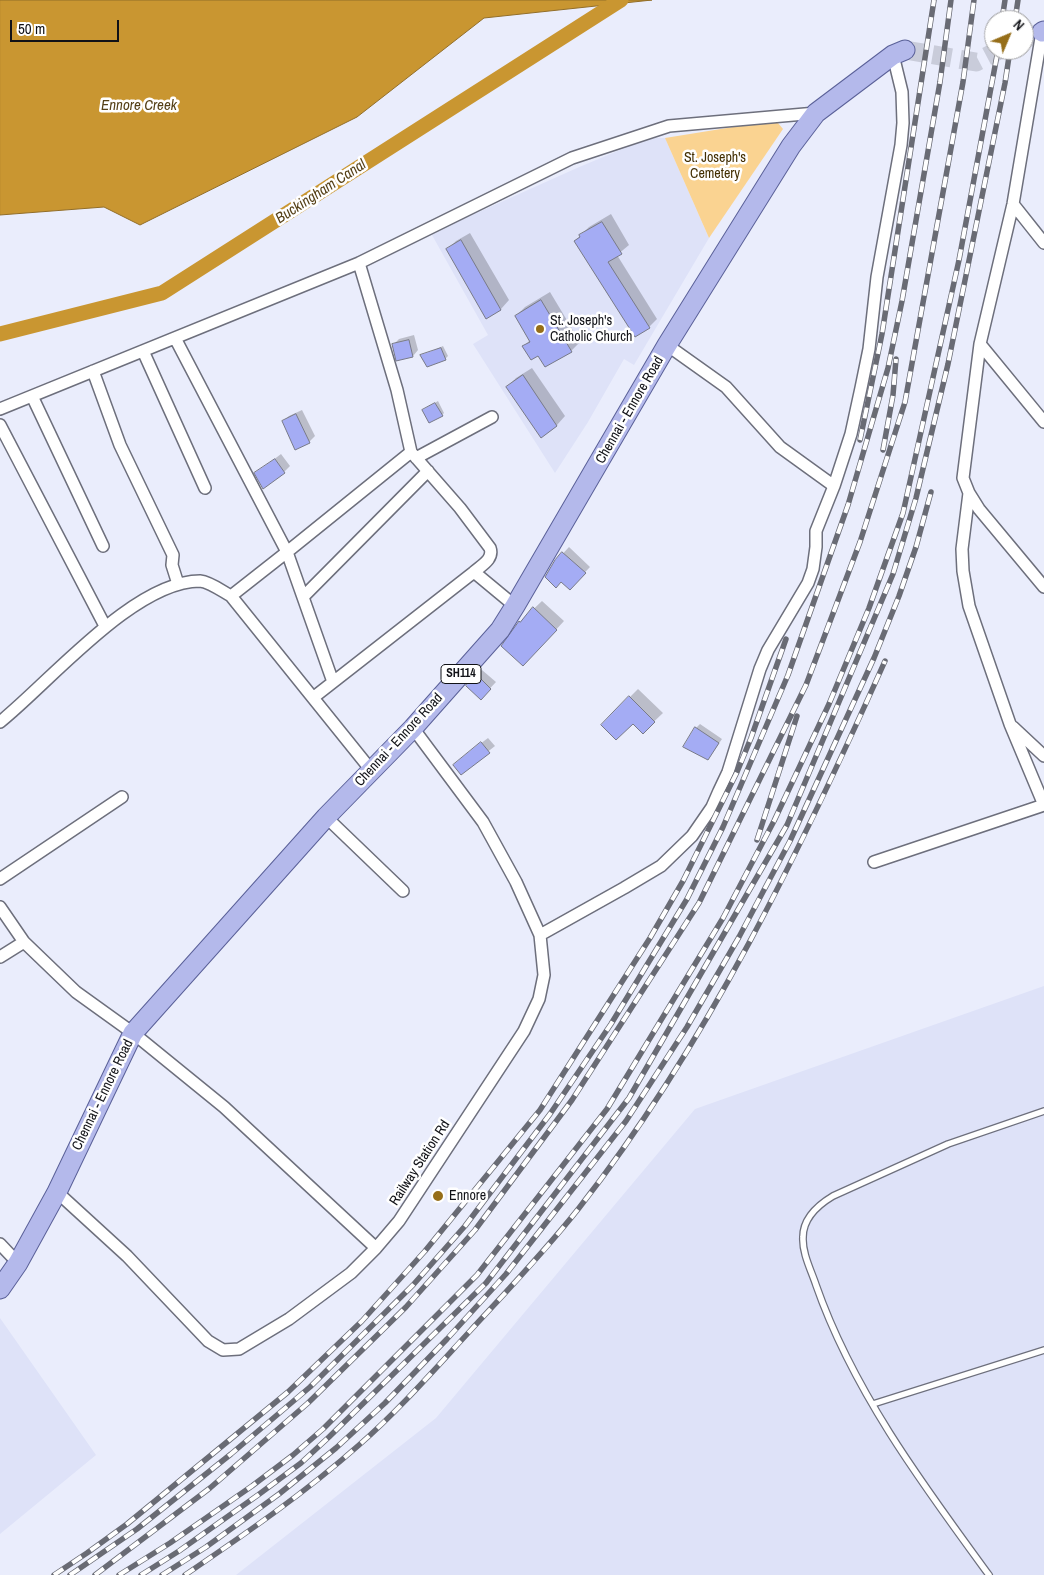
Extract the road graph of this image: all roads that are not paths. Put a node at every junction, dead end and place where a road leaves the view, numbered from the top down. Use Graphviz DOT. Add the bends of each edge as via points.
graph roads {
  1 [pos="1043,31"];
  2 [pos="899,53"];
  3 [pos="816,113"];
  4 [pos="1013,204"];
  5 [pos="1044,243"];
  6 [pos="359,263"];
  7 [pos="175,338"];
  8 [pos="980,344"];
  9 [pos="667,345"];
  10 [pos="144,351"];
  11 [pos="93,371"];
  12 [pos="32,396"];
  13 [pos="0,409"];
  14 [pos="492,418"];
  15 [pos="1044,422"];
  16 [pos="0,425"];
  17 [pos="413,455"];
  18 [pos="428,471"];
  19 [pos="834,486"];
  20 [pos="205,488"];
  21 [pos="968,493"];
  22 [pos="103,546"];
  23 [pos="287,552"];
  24 [pos="474,572"];
  25 [pos="178,584"];
  26 [pos="1044,587"];
  27 [pos="231,596"];
  28 [pos="303,597"];
  29 [pos="515,606"];
  30 [pos="105,626"];
  31 [pos="333,682"];
  32 [pos="314,697"];
  33 [pos="0,722"];
  34 [pos="1010,724"];
  35 [pos="413,728"];
  36 [pos="1044,756"];
  37 [pos="371,770"];
  38 [pos="122,797"];
  39 [pos="1044,805"];
  40 [pos="326,817"];
  41 [pos="874,862"];
  42 [pos="0,879"];
  43 [pos="402,891"];
  44 [pos="0,907"];
  45 [pos="540,936"];
  46 [pos="24,942"];
  47 [pos="0,957"];
  48 [pos="133,1033"];
  49 [pos="1044,1111"];
  50 [pos="57,1192"];
  51 [pos="0,1244"];
  52 [pos="376,1248"];
  53 [pos="18,1263"];
  54 [pos="0,1289"];
  55 [pos="1044,1350"];
  56 [pos="873,1404"];
  57 [pos="989,1575"];
  1 -- 4 [label="street"];
  2 -- 3 [label="main road, Chennai - Ennore Road / SH114"];
  2 -- 19 [label="street" via="901,145 877,277 869,349 851,434"];
  3 -- 6 [label="street" via="669,126 572,158"];
  3 -- 9 [label="main road, Chennai - Ennore Road / SH114" via="791,146"];
  4 -- 5 [label="street"];
  4 -- 8 [label="street"];
  6 -- 7 [label="street"];
  6 -- 17 [label="street"];
  7 -- 10 [label="street"];
  7 -- 23 [label="street"];
  8 -- 15 [label="street"];
  8 -- 21 [label="street" via="964,478"];
  9 -- 19 [label="street" via="726,387 780,447"];
  9 -- 29 [label="main road, Chennai - Ennore Road / SH114"];
  10 -- 11 [label="street"];
  10 -- 20 [label="street"];
  11 -- 12 [label="street"];
  11 -- 25 [label="street" via="120,445 172,555"];
  12 -- 13 [label="street"];
  12 -- 22 [label="street"];
  14 -- 17 [label="street"];
  16 -- 30 [label="street"];
  17 -- 18 [label="street"];
  17 -- 23 [label="street"];
  18 -- 24 [label="street" via="490,548 491,557"];
  18 -- 28 [label="street"];
  19 -- 45 [label="street" via="816,530 813,569 768,650 728,772 712,807 692,836 661,866"];
  21 -- 26 [label="street"];
  21 -- 34 [label="street" via="962,549 968,606"];
  23 -- 27 [label="street"];
  23 -- 28 [label="street"];
  24 -- 29 [label="street"];
  24 -- 31 [label="street"];
  25 -- 27 [label="street" via="201,581"];
  25 -- 30 [label="street" via="152,595"];
  27 -- 32 [label="street"];
  28 -- 31 [label="street"];
  29 -- 35 [label="main road, Chennai - Ennore Road / SH114" via="494,637"];
  30 -- 33 [label="street"];
  31 -- 32 [label="street"];
  32 -- 37 [label="street"];
  34 -- 36 [label="street"];
  34 -- 39 [label="street"];
  35 -- 37 [label="main road, Chennai - Ennore Road / SH114"];
  35 -- 45 [label="street, Railway Station Rd" via="484,822"];
  37 -- 40 [label="main road, Chennai - Ennore Road / SH114"];
  38 -- 42 [label="street"];
  39 -- 41 [label="street"];
  40 -- 43 [label="street"];
  40 -- 48 [label="main road, Chennai - Ennore Road / SH114"];
  44 -- 46 [label="street"];
  45 -- 52 [label="street, Railway Station Rd" via="544,975 539,999 524,1031 399,1221"];
  46 -- 47 [label="street"];
  46 -- 48 [label="street" via="76,992"];
  48 -- 50 [label="main road, Chennai - Ennore Road / SH114"];
  48 -- 52 [label="street" via="224,1107"];
  49 -- 56 [label="lane" via="922,1155 833,1196 812,1212 802,1236 807,1260 842,1346"];
  50 -- 52 [label="street, Railway Station Rd" via="127,1256 208,1341 223,1350 239,1348 289,1319 351,1272"];
  50 -- 53 [label="main road, Chennai - Ennore Road / SH114"];
  51 -- 53 [label="street"];
  53 -- 54 [label="main road, Chennai - Ennore Road / SH114"];
  55 -- 56 [label="lane"];
  56 -- 57 [label="lane"];
}
